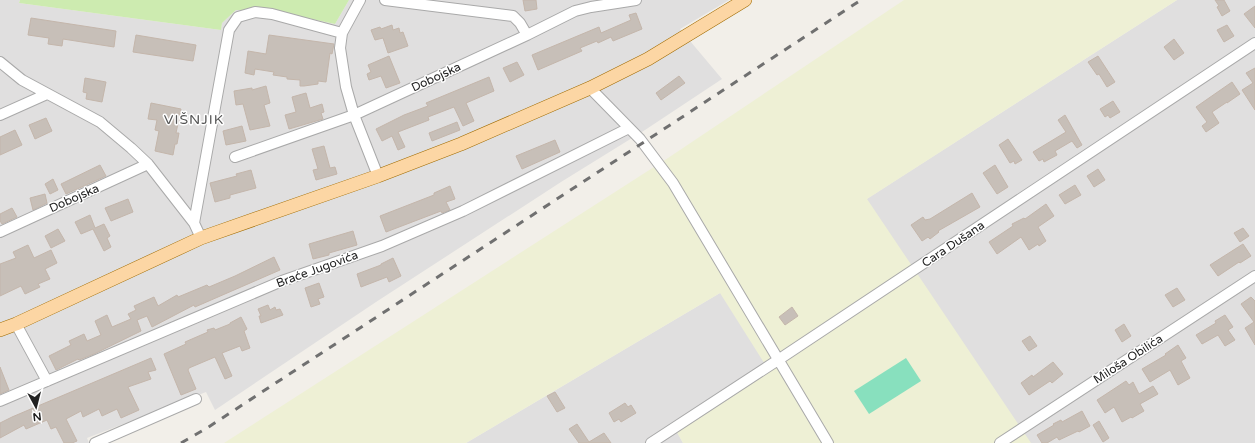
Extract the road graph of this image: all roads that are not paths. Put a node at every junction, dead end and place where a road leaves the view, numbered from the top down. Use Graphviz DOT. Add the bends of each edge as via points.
graph roads {
  1 [pos="360,0"];
  2 [pos="384,0"];
  3 [pos="636,0"];
  4 [pos="745,0"];
  5 [pos="342,33"];
  6 [pos="526,35"];
  7 [pos="1255,43"];
  8 [pos="0,62"];
  9 [pos="590,88"];
  10 [pos="47,94"];
  11 [pos="0,115"];
  12 [pos="354,115"];
  13 [pos="628,128"];
  14 [pos="235,157"];
  15 [pos="148,164"];
  16 [pos="378,176"];
  17 [pos="194,223"];
  18 [pos="0,232"];
  19 [pos="201,238"];
  20 [pos="1255,276"];
  21 [pos="16,324"];
  22 [pos="0,330"];
  23 [pos="778,360"];
  24 [pos="47,381"];
  25 [pos="196,399"];
  26 [pos="0,401"];
  27 [pos="95,443"];
  28 [pos="651,443"];
  29 [pos="828,443"];
  30 [pos="1000,443"];
  1 -- 5 [label="street"];
  2 -- 6 [label="street" via="513,16"];
  3 -- 6 [label="street, Dobojska" via="575,11"];
  4 -- 9 [label="main road" via="648,59"];
  5 -- 12 [label="street" via="342,66"];
  5 -- 17 [label="street" via="272,14 255,12 238,17 229,30"];
  6 -- 12 [label="street, Dobojska"];
  7 -- 23 [label="street, Cara Dušana"];
  8 -- 10 [label="street" via="22,80"];
  9 -- 13 [label="street"];
  9 -- 16 [label="main road" via="461,144"];
  10 -- 11 [label="street"];
  10 -- 15 [label="street" via="100,122"];
  12 -- 14 [label="street, Dobojska"];
  12 -- 16 [label="street"];
  13 -- 23 [label="street" via="643,143 673,183"];
  13 -- 24 [label="street, Braće Jugovića" via="456,214 382,246 282,281"];
  15 -- 17 [label="street"];
  15 -- 18 [label="street, Dobojska"];
  16 -- 19 [label="main road"];
  17 -- 19 [label="street"];
  19 -- 21 [label="main road"];
  20 -- 30 [label="street, Miloša Obilića"];
  21 -- 22 [label="main road"];
  21 -- 24 [label="street"];
  23 -- 28 [label="street, Cara Dušana"];
  23 -- 29 [label="street"];
  24 -- 26 [label="street, Braće Jugovića"];
  25 -- 27 [label="street"];
}
